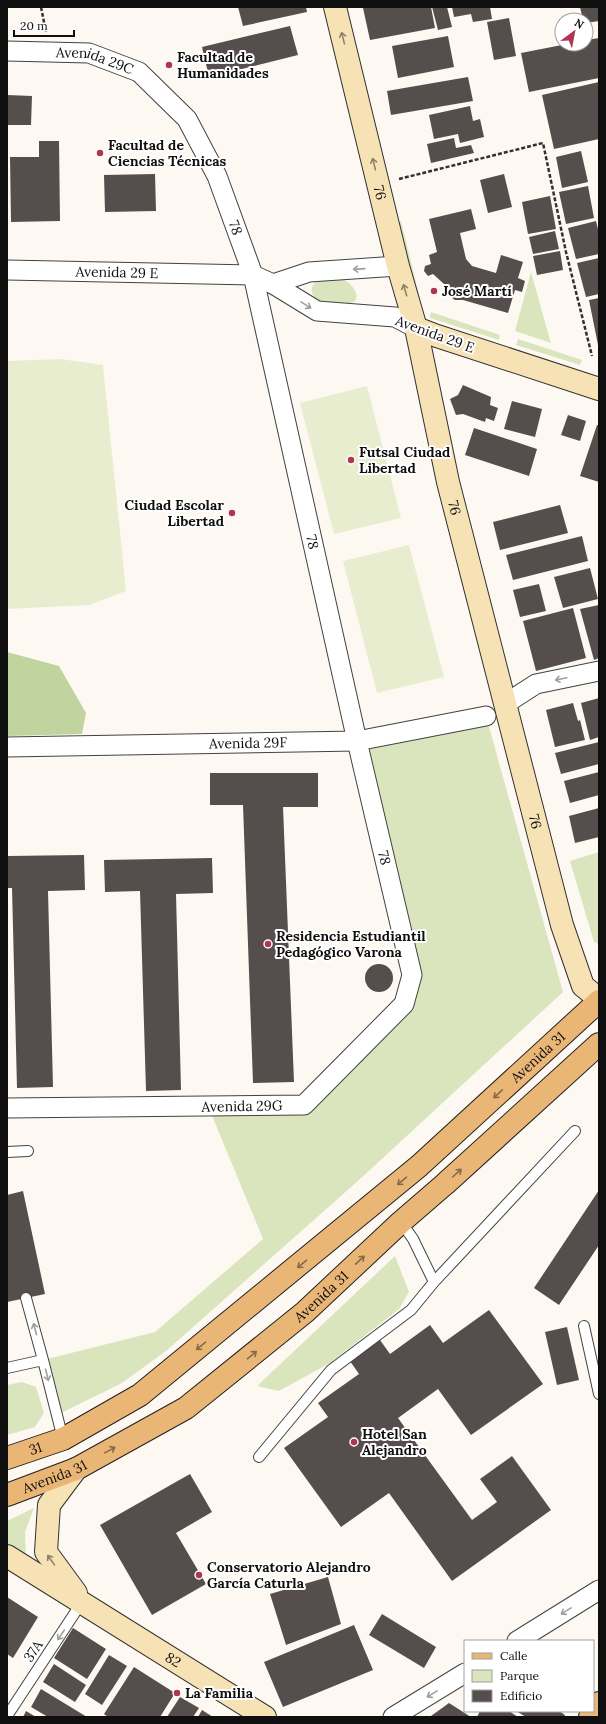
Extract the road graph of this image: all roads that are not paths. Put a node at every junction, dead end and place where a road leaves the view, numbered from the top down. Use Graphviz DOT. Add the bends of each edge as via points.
graph roads {
  1 [pos="335,7"];
  2 [pos="7,51"];
  3 [pos="187,119"];
  4 [pos="398,266"];
  5 [pos="7,270"];
  6 [pos="253,275"];
  7 [pos="273,284"];
  8 [pos="416,328"];
  9 [pos="599,389"];
  10 [pos="599,671"];
  11 [pos="505,704"];
  12 [pos="486,716"];
  13 [pos="357,741"];
  14 [pos="7,747"];
  15 [pos="412,975"];
  16 [pos="599,1000"];
  17 [pos="599,1044"];
  18 [pos="7,1108"];
  19 [pos="575,1131"];
  20 [pos="28,1151"];
  21 [pos="7,1152"];
  22 [pos="400,1222"];
  23 [pos="434,1282"];
  24 [pos="26,1298"];
  25 [pos="584,1326"];
  26 [pos="43,1360"];
  27 [pos="7,1368"];
  28 [pos="599,1394"];
  29 [pos="63,1439"];
  30 [pos="259,1457"];
  31 [pos="7,1458"];
  32 [pos="76,1469"];
  33 [pos="7,1495"];
  34 [pos="7,1556"];
  35 [pos="599,1590"];
  36 [pos="82,1602"];
  37 [pos="519,1640"];
  38 [pos="464,1674"];
  39 [pos="7,1716"];
  40 [pos="265,1717"];
  41 [pos="393,1717"];
  4 -- 1 [label="street, 76, one-way"];
  2 -- 3 [label="street, Avenida 29C" via="89,54 140,72"];
  3 -- 6 [label="street, 78" via="217,176"];
  4 -- 7 [label="street, one-way" via="309,272"];
  8 -- 4 [label="street, 76, one-way"];
  5 -- 6 [label="street, Avenida 29 E"];
  6 -- 7 [label="street, Avenida 29 E"];
  6 -- 13 [label="street, 78"];
  7 -- 8 [label="street, Avenida 29 E, one-way" via="317,312 395,317"];
  8 -- 9 [label="street, Avenida 29 E"];
  8 -- 11 [label="street, 76" via="448,482"];
  10 -- 11 [label="street, one-way" via="536,684"];
  11 -- 16 [label="street, 76" via="562,925 582,986"];
  12 -- 13 [label="street, Avenida 29F"];
  13 -- 14 [label="street, Avenida 29F"];
  13 -- 15 [label="street, 78"];
  15 -- 18 [label="street, Avenida 29G" via="404,1004 304,1105"];
  16 -- 29 [label="main road, Avenida 31, one-way" via="420,1166 268,1291 140,1395"];
  22 -- 17 [label="main road, Avenida 31, one-way"];
  19 -- 23 [label="lane"];
  20 -- 21 [label="lane"];
  22 -- 23 [label="lane" via="413,1239"];
  32 -- 22 [label="main road, Avenida 31, one-way" via="186,1408 305,1312"];
  23 -- 30 [label="lane" via="411,1310 331,1370"];
  26 -- 24 [label="lane, one-way"];
  25 -- 28 [label="lane"];
  26 -- 27 [label="lane"];
  26 -- 29 [label="lane, one-way"];
  29 -- 31 [label="main road, 31"];
  32 -- 33 [label="main road, Avenida 31"];
  36 -- 32 [label="street, 82, one-way" via="46,1552 49,1505"];
  34 -- 36 [label="street, 82"];
  35 -- 37 [label="street, one-way"];
  36 -- 39 [label="lane, 37A, one-way"];
  36 -- 40 [label="street, 82"];
  38 -- 41 [label="street, one-way"];
}
